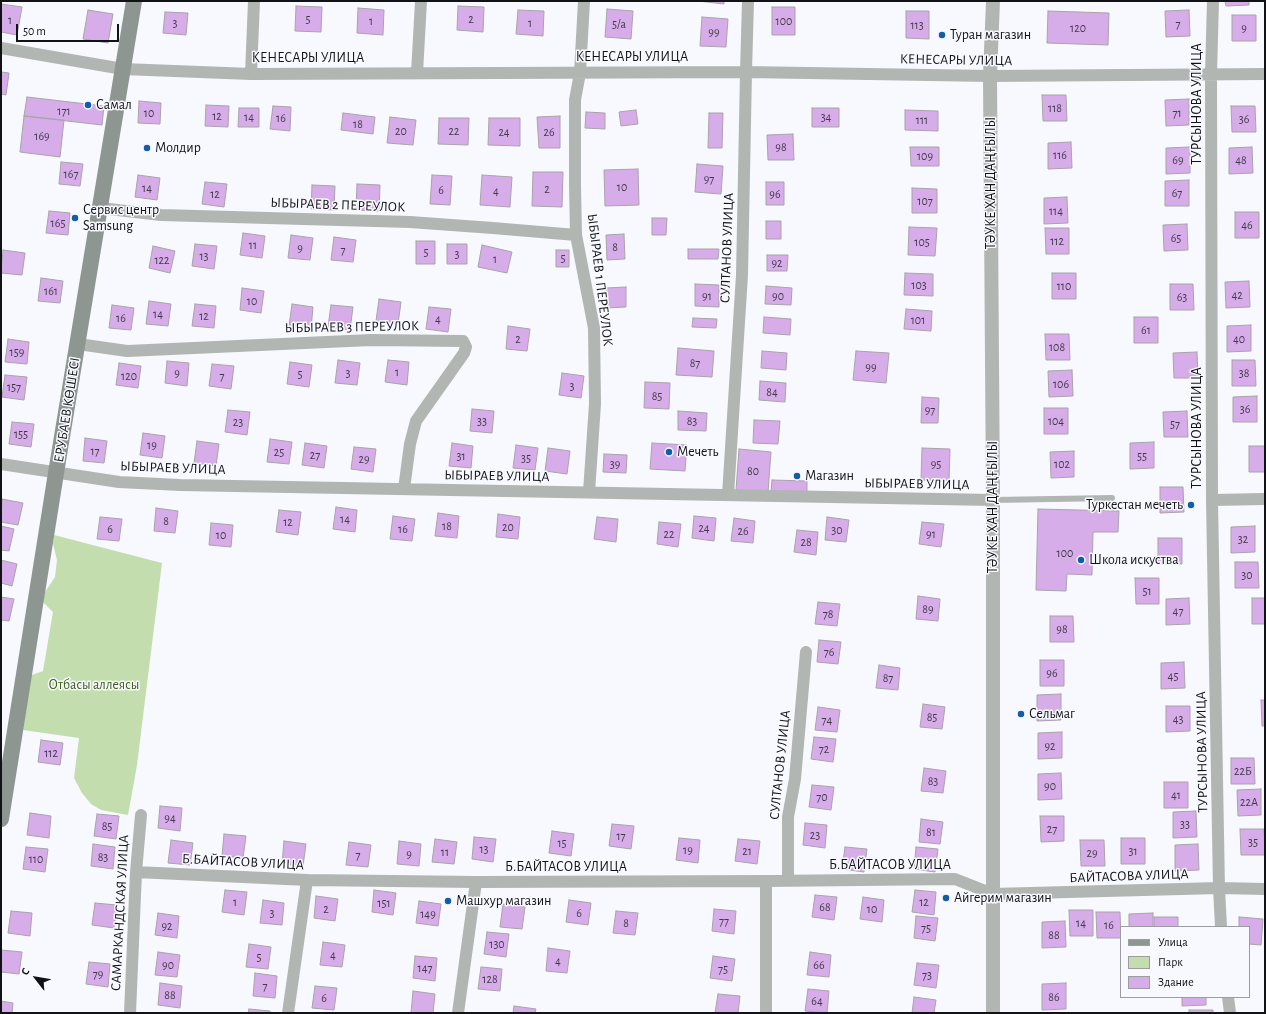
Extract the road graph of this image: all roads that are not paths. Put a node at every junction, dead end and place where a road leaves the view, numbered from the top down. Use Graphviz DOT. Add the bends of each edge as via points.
graph roads {
  1 [pos="134,1"];
  2 [pos="254,1"];
  3 [pos="421,1"];
  4 [pos="584,1"];
  5 [pos="748,1"];
  6 [pos="993,1"];
  7 [pos="1213,1"];
  8 [pos="1,48"];
  9 [pos="123,69"];
  10 [pos="580,72"];
  11 [pos="746,72"];
  12 [pos="418,73"];
  13 [pos="251,74"];
  14 [pos="1211,74"];
  15 [pos="1265,74"];
  16 [pos="990,76"];
  17 [pos="100,208"];
  18 [pos="576,235"];
  19 [pos="78,344"];
  20 [pos="1,464"];
  21 [pos="56,473"];
  22 [pos="404,489"];
  23 [pos="589,492"];
  24 [pos="728,495"];
  25 [pos="1112,498"];
  26 [pos="1265,499"];
  27 [pos="993,500"];
  28 [pos="1212,500"];
  29 [pos="806,652"];
  30 [pos="141,815"];
  31 [pos="1,819"];
  32 [pos="136,872"];
  33 [pos="306,880"];
  34 [pos="766,881"];
  35 [pos="788,881"];
  36 [pos="476,882"];
  37 [pos="1219,888"];
  38 [pos="1265,889"];
  39 [pos="993,894"];
  40 [pos="1221,926"];
  41 [pos="1228,998"];
  42 [pos="130,1013"];
  43 [pos="288,1013"];
  44 [pos="458,1013"];
  45 [pos="766,1013"];
  46 [pos="993,1013"];
  47 [pos="1230,1013"];
  1 -- 9 [label="main road, ЕРУБАЕВ КӨШЕСІ"];
  2 -- 13 [label="street"];
  3 -- 12 [label="street"];
  4 -- 10 [label="street, ЫБЫРАЕВ 1 ПЕРЕУЛОК"];
  5 -- 11 [label="street, СУЛТАНОВ УЛИЦА"];
  6 -- 16 [label="street, ТӘУКЕ ХАН ДАҢҒЫЛЫ"];
  7 -- 14 [label="street, ТУРСЫНОВА УЛИЦА"];
  8 -- 9 [label="street, КЕНЕСАРЫ УЛИЦА"];
  9 -- 13 [label="street, КЕНЕСАРЫ УЛИЦА"];
  9 -- 17 [label="main road, ЕРУБАЕВ КӨШЕСІ"];
  10 -- 11 [label="street, КЕНЕСАРЫ УЛИЦА"];
  10 -- 12 [label="street, КЕНЕСАРЫ УЛИЦА"];
  10 -- 18 [label="street, ЫБЫРАЕВ 1 ПЕРЕУЛОК" via="575,100"];
  11 -- 16 [label="street, КЕНЕСАРЫ УЛИЦА"];
  11 -- 24 [label="street, СУЛТАНОВ УЛИЦА" via="742,275"];
  12 -- 13 [label="street, КЕНЕСАРЫ УЛИЦА"];
  14 -- 15 [label="street, КЕНЕСАРЫ УЛИЦА"];
  14 -- 16 [label="street, КЕНЕСАРЫ УЛИЦА"];
  14 -- 28 [label="street, ТУРСЫНОВА УЛИЦА"];
  16 -- 27 [label="street, ТӘУКЕ ХАН ДАҢҒЫЛЫ"];
  17 -- 18 [label="street, ЫБЫРАЕВ 2 ПЕРЕУЛОК" via="161,215 417,223"];
  17 -- 19 [label="main road, ЕРУБАЕВ КӨШЕСІ"];
  18 -- 23 [label="street, ЫБЫРАЕВ 1 ПЕРЕУЛОК" via="594,328 596,404"];
  19 -- 21 [label="main road, ЕРУБАЕВ КӨШЕСІ"];
  19 -- 22 [label="street, ЫБЫРАЕВ 3 ПЕРЕУЛОК" via="127,350 371,340 463,341 466,346 464,353 416,421"];
  20 -- 21 [label="street, ЫБЫРАЕВ УЛИЦА"];
  21 -- 22 [label="street, ЫБЫРАЕВ УЛИЦА" via="119,482 180,485"];
  21 -- 31 [label="main road, ЕРУБАЕВ КӨШЕСІ"];
  22 -- 23 [label="street, ЫБЫРАЕВ УЛИЦА"];
  23 -- 24 [label="street, ЫБЫРАЕВ УЛИЦА"];
  24 -- 27 [label="street, ЫБЫРАЕВ УЛИЦА"];
  25 -- 27 [label="lane"];
  26 -- 28 [label="street"];
  27 -- 39 [label="street, ТӘУКЕ ХАН ДАҢҒЫЛЫ"];
  28 -- 37 [label="street, ТУРСЫНОВА УЛИЦА"];
  29 -- 35 [label="street, СУЛТАНОВ УЛИЦА" via="795,779 788,817"];
  30 -- 32 [label="street, САМАРКАНДСКАЯ УЛИЦА"];
  32 -- 33 [label="street, Б.БАЙТАСОВ УЛИЦА"];
  32 -- 42 [label="street, САМАРКАНДСКАЯ УЛИЦА"];
  33 -- 36 [label="street, Б.БАЙТАСОВ УЛИЦА"];
  33 -- 43 [label="street"];
  34 -- 35 [label="street, Б.БАЙТАСОВ УЛИЦА"];
  34 -- 36 [label="street, Б.БАЙТАСОВ УЛИЦА"];
  34 -- 45 [label="street"];
  35 -- 39 [label="street, Б.БАЙТАСОВ УЛИЦА" via="955,879"];
  36 -- 44 [label="street"];
  37 -- 38 [label="street, БАЙТАСОВА УЛИЦА"];
  37 -- 39 [label="street, БАЙТАСОВА УЛИЦА"];
  37 -- 40 [label="street, ТУРСЫНОВА УЛИЦА"];
  39 -- 46 [label="street, ТӘУКЕ ХАН ДАҢҒЫЛЫ"];
  41 -- 47 [label="street"];
}
